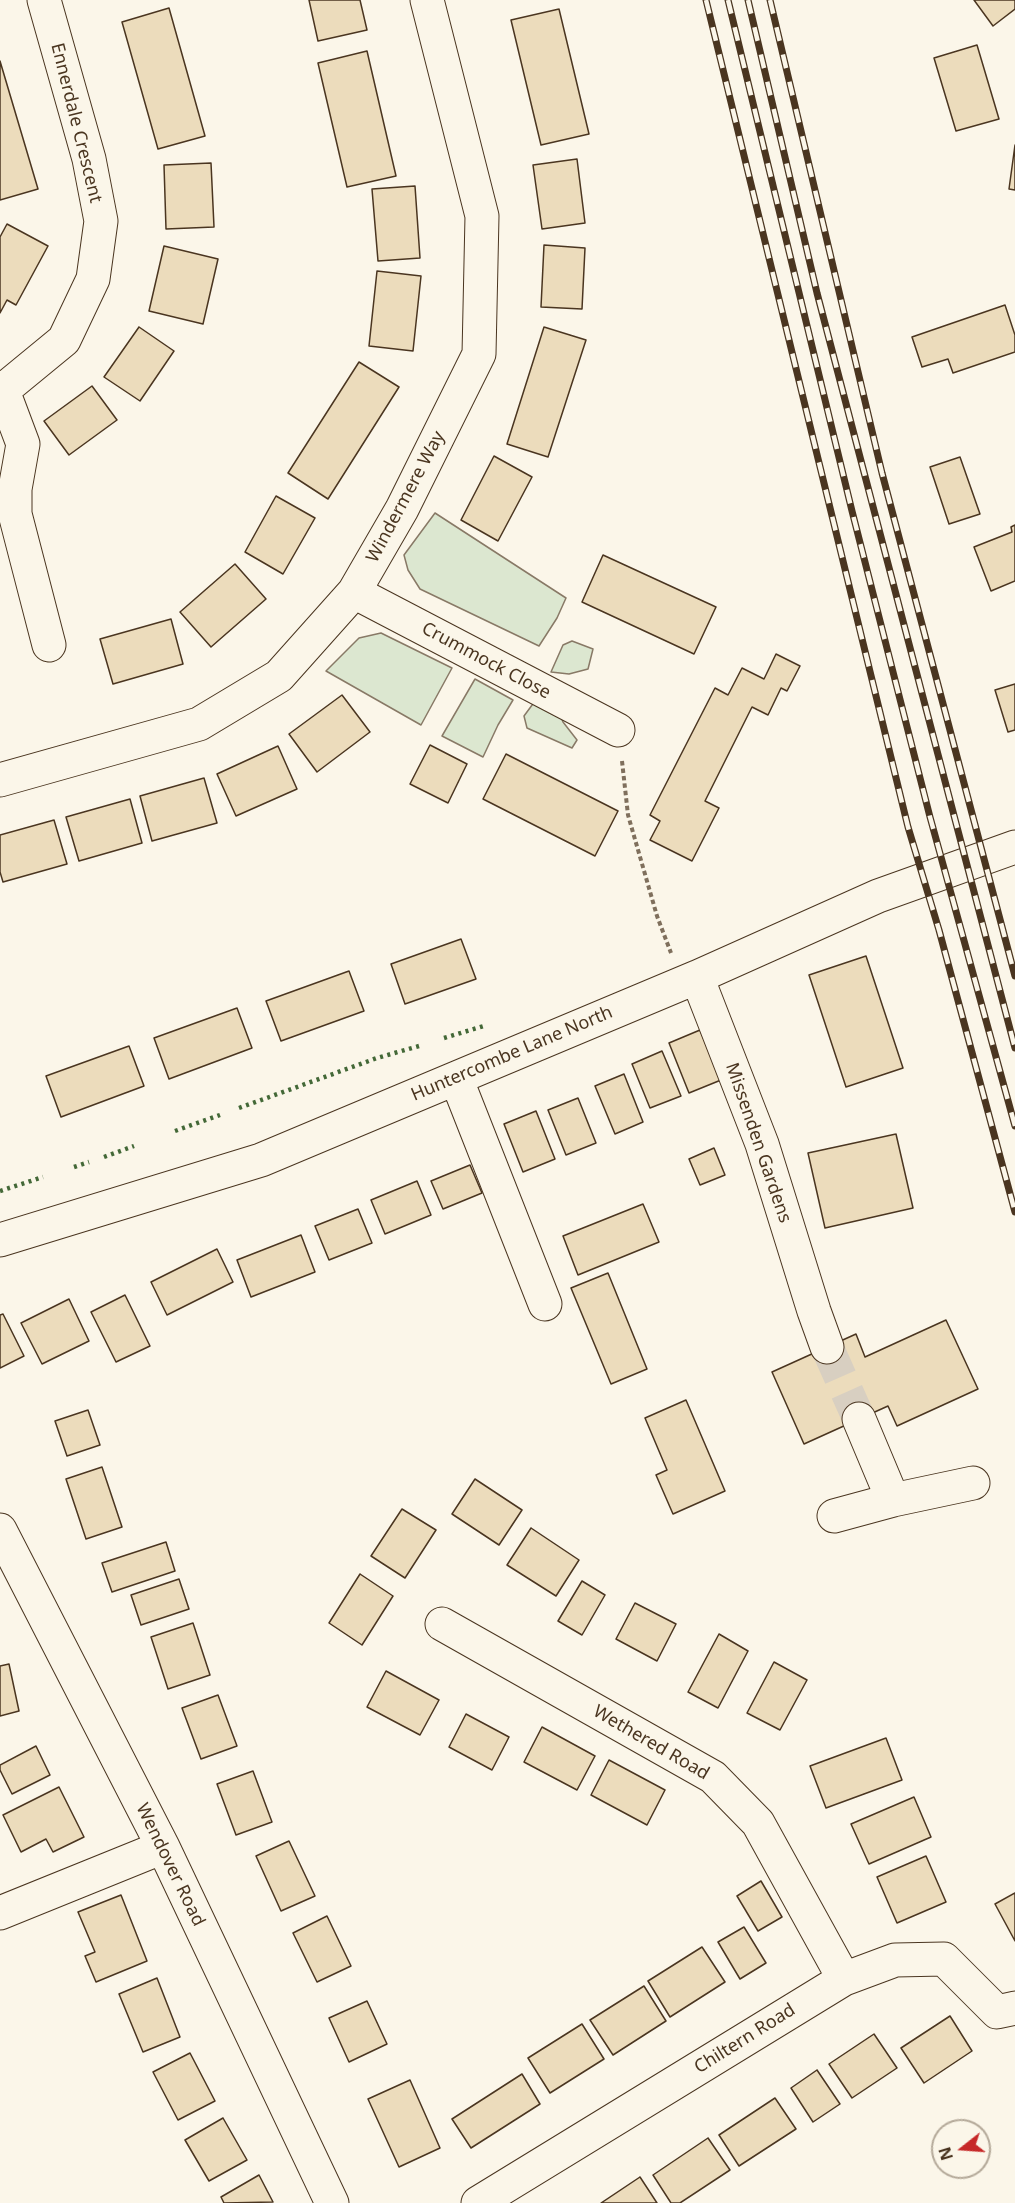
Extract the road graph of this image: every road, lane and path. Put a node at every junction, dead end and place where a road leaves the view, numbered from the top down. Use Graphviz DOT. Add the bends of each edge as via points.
graph roads {
  1 [pos="44,0"];
  2 [pos="427,0"];
  3 [pos="1,388"];
  4 [pos="354,592"];
  5 [pos="49,645"];
  6 [pos="618,730"];
  7 [pos="0,780"];
  8 [pos="1015,847"];
  9 [pos="690,980"];
  10 [pos="456,1078"];
  11 [pos="0,1240"];
  12 [pos="545,1304"];
  13 [pos="827,1347"];
  14 [pos="859,1419"];
  15 [pos="973,1483"];
  16 [pos="893,1500"];
  17 [pos="834,1516"];
  18 [pos="0,1530"];
  19 [pos="442,1624"];
  20 [pos="163,1847"];
  21 [pos="0,1913"];
  22 [pos="844,1979"];
  23 [pos="1015,2008"];
  24 [pos="332,2203"];
  25 [pos="478,2203"];
  1 -- 3 [label="street, Ennerdale Crescent" via="89,159 101,221 93,279 64,340 9,386"];
  2 -- 4 [label="street, Windermere Way" via="482,216 479,354 402,509"];
  3 -- 5 [label="street" via="23,444 15,514"];
  4 -- 6 [label="street, Crummock Close"];
  4 -- 7 [label="street, Windermere Way" via="279,676 199,724"];
  6 -- 9 [label="path" via="628,815 657,916"];
  8 -- 9 [label="street, Huntercombe Lane North" via="878,896"];
  9 -- 10 [label="street, Huntercombe Lane North"];
  9 -- 13 [label="street, Missenden Gardens" via="762,1144"];
  10 -- 11 [label="street, Huntercombe Lane North" via="261,1160"];
  10 -- 12 [label="street"];
  14 -- 16 [label="street"];
  15 -- 16 [label="street"];
  16 -- 17 [label="street"];
  18 -- 20 [label="street, Wendover Road"];
  19 -- 22 [label="street, Wethered Road" via="713,1777 758,1822"];
  20 -- 21 [label="street"];
  20 -- 24 [label="street, Wendover Road"];
  22 -- 23 [label="street, Chiltern Road" via="895,1960 944,1959 997,2012"];
  22 -- 25 [label="street, Chiltern Road"];
}
